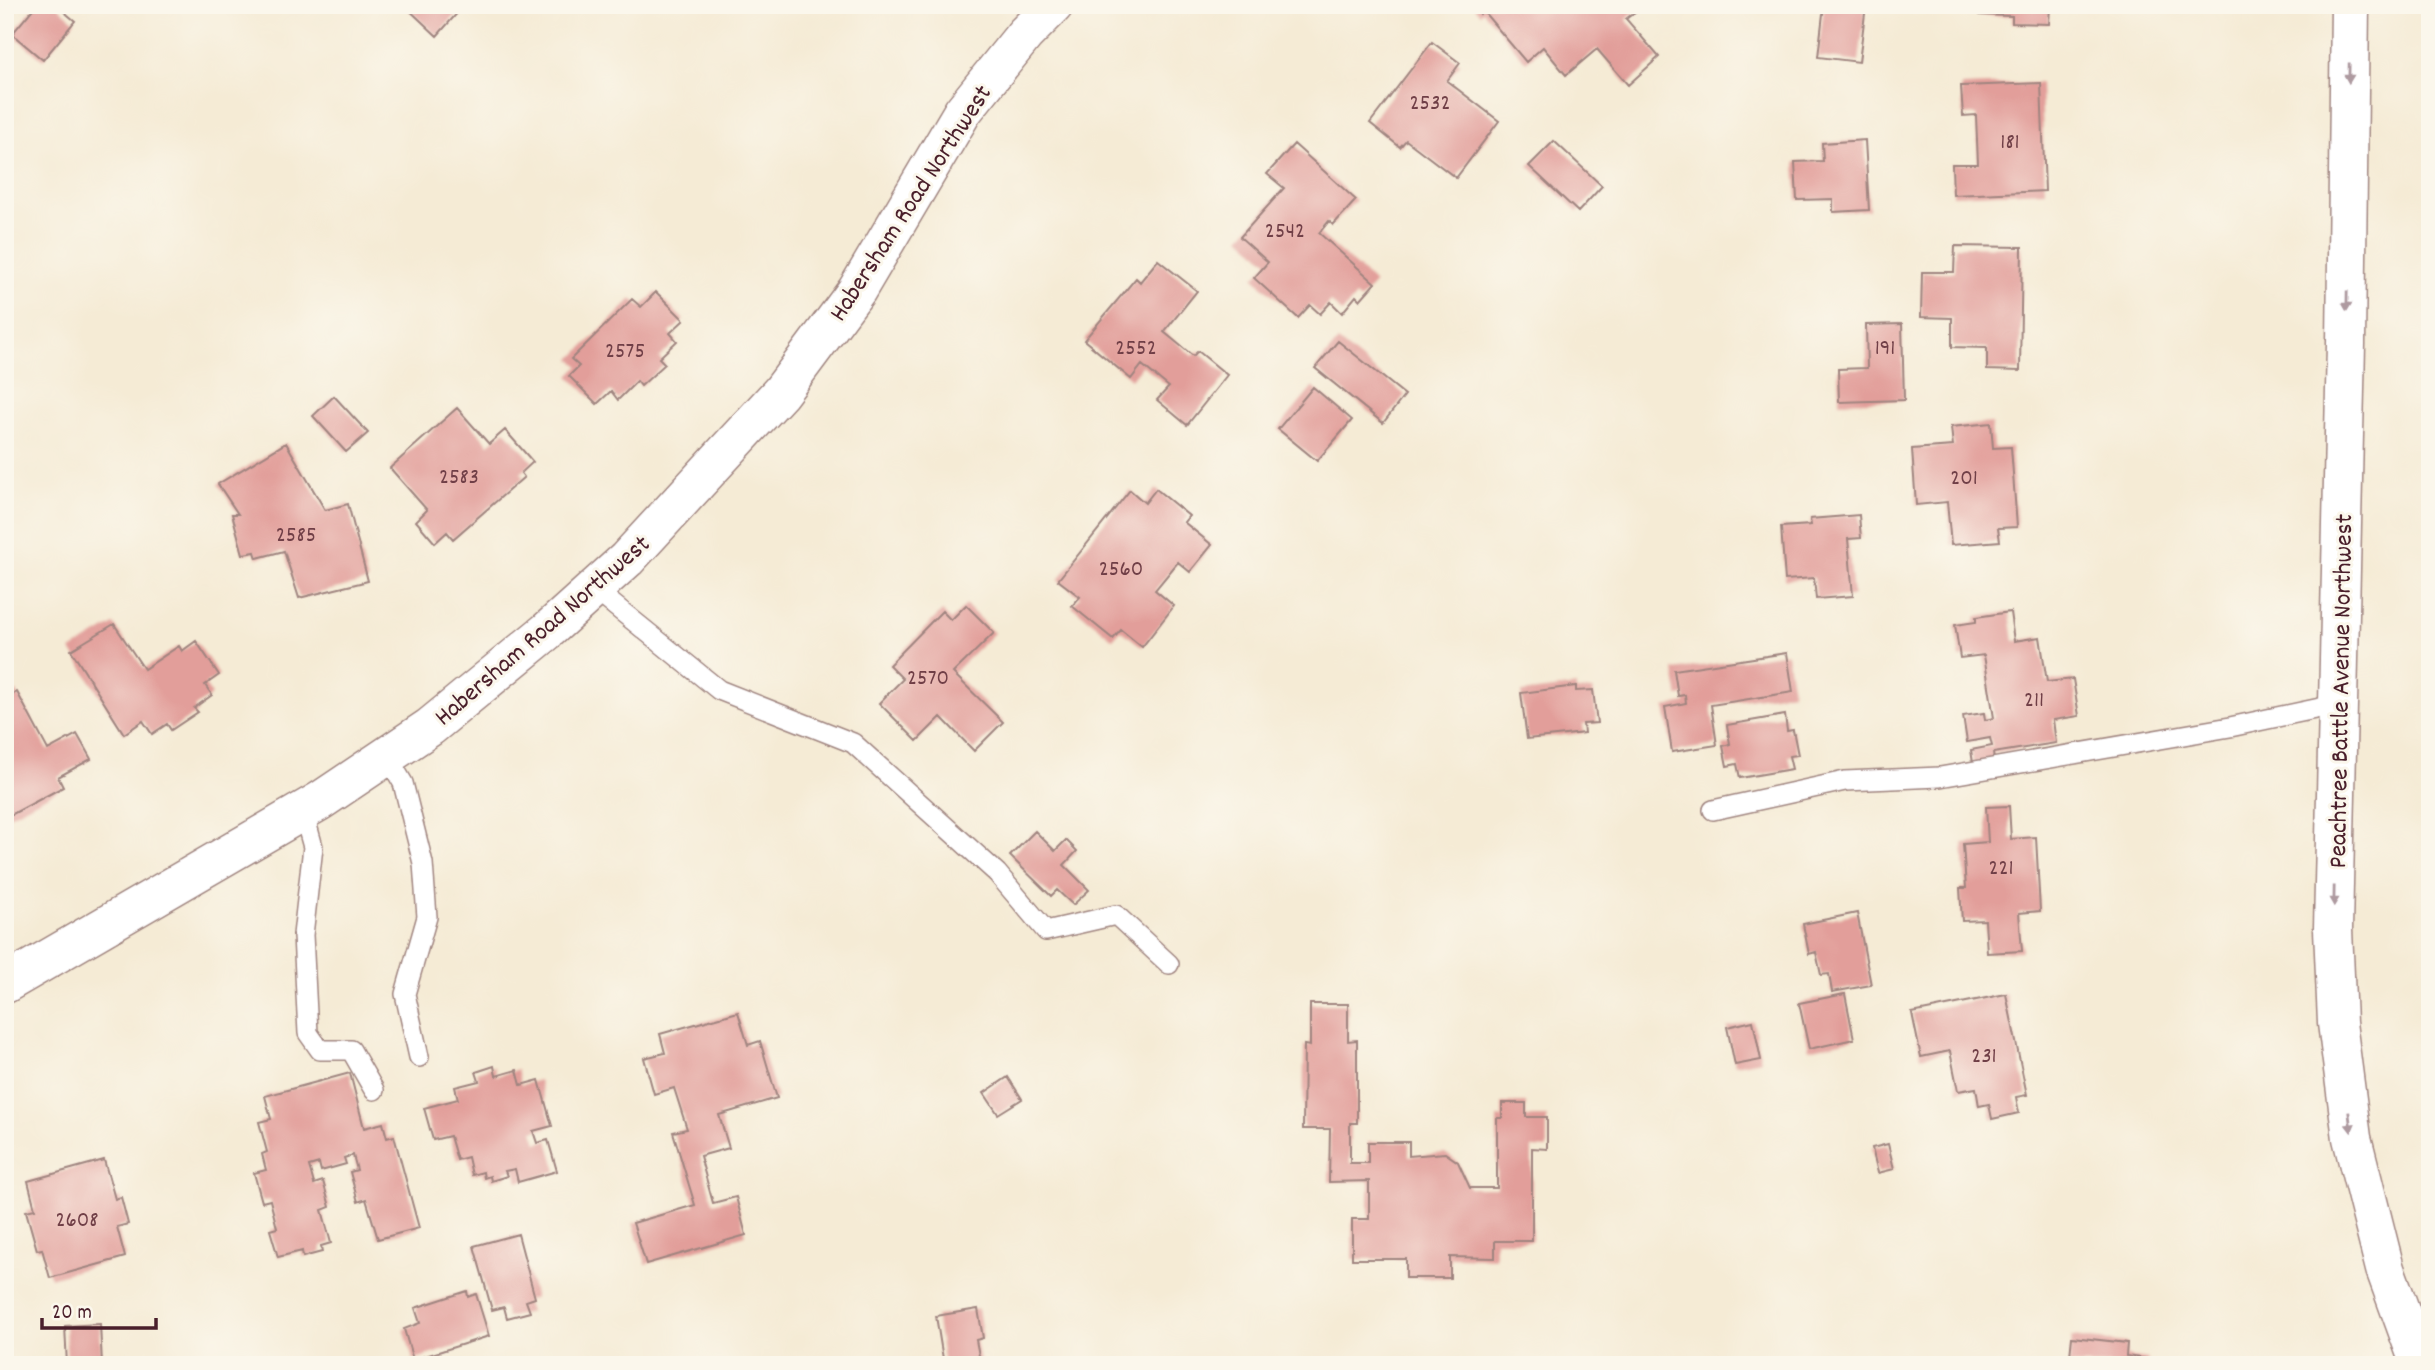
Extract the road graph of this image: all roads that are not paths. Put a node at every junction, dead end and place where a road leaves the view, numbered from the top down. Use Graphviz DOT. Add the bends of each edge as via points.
graph roads {
  1 [pos="1055,5"];
  2 [pos="2350,5"];
  3 [pos="594,589"];
  4 [pos="2339,704"];
  5 [pos="387,756"];
  6 [pos="1713,810"];
  7 [pos="303,811"];
  8 [pos="1169,964"];
  9 [pos="5,984"];
  10 [pos="419,1057"];
  11 [pos="374,1090"];
  12 [pos="2420,1365"];
  1 -- 3 [label="street, Habersham Road Northwest" via="1025,34 963,111 857,290 781,392 628,559"];
  2 -- 4 [label="street, Peachtree Battle Avenue Northwest, one-way"];
  3 -- 5 [label="street, Habersham Road Northwest" via="430,727"];
  3 -- 8 [label="lane" via="719,690 853,743 997,873 1046,931 1116,915"];
  4 -- 6 [label="lane" via="1940,777 1845,781"];
  4 -- 12 [label="street, Peachtree Battle Avenue Northwest, one-way" via="2333,929 2337,1023 2352,1138 2385,1269"];
  5 -- 7 [label="street, Habersham Road Northwest"];
  5 -- 10 [label="lane" via="404,783 424,863 428,917 405,994"];
  7 -- 9 [label="street, Habersham Road Northwest"];
  7 -- 11 [label="lane" via="313,847 303,935 308,1034 320,1050 351,1050"];
}
